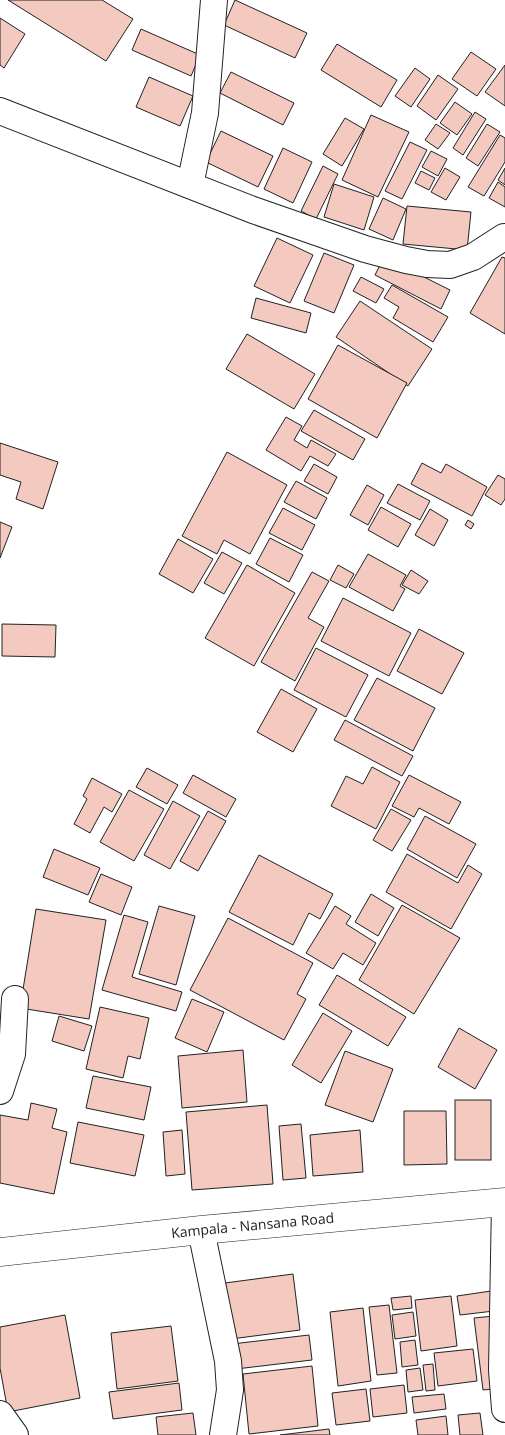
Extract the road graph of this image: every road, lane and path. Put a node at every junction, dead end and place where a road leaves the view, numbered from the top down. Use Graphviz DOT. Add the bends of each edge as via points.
graph roads {
  1 [pos="214,0"];
  2 [pos="0,111"];
  3 [pos="190,186"];
  4 [pos="504,237"];
  5 [pos="15,999"];
  6 [pos="0,1091"];
  7 [pos="505,1202"];
  8 [pos="201,1230"];
  9 [pos="0,1252"];
  10 [pos="505,1409"];
  11 [pos="0,1414"];
  12 [pos="15,1435"];
  13 [pos="223,1435"];
  1 -- 3 [label="street" via="205,113"];
  2 -- 3 [label="street"];
  3 -- 4 [label="street" via="327,237 427,264 450,265 473,257"];
  5 -- 6 [label="street" via="12,1054"];
  7 -- 8 [label="main road, Kampala - Nansana Road"];
  7 -- 10 [label="street" via="502,1370"];
  8 -- 9 [label="main road, Kampala - Nansana Road"];
  8 -- 13 [label="street" via="228,1362 230,1390"];
  11 -- 12 [label="street"];
}
